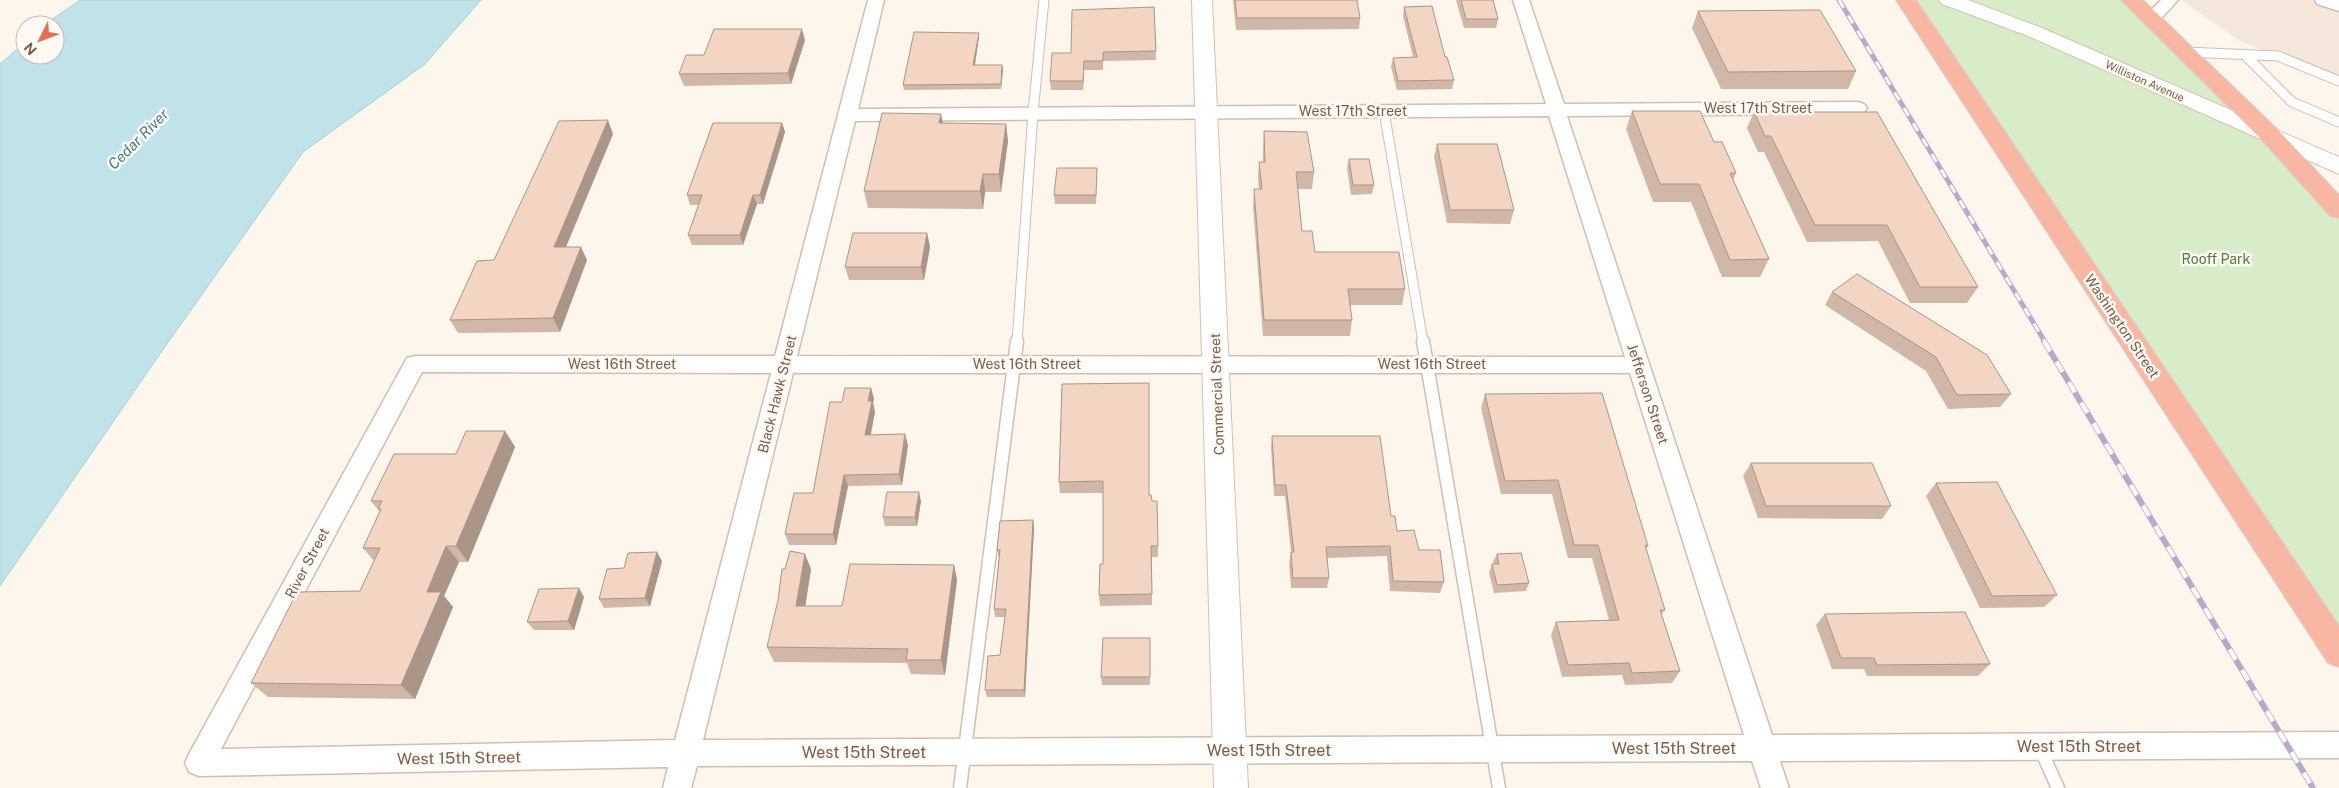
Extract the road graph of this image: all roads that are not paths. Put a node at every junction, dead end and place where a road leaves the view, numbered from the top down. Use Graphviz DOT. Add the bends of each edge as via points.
graph roads {
  1 [pos="876,0"];
  2 [pos="1044,0"];
  3 [pos="1202,0"];
  4 [pos="1521,0"];
  5 [pos="1906,0"];
  6 [pos="1949,0"];
  7 [pos="2131,0"];
  8 [pos="2170,0"];
  9 [pos="2323,0"];
  10 [pos="2339,6"];
  11 [pos="2151,19"];
  12 [pos="2186,52"];
  13 [pos="2244,54"];
  14 [pos="2339,80"];
  15 [pos="1858,108"];
  16 [pos="1557,110"];
  17 [pos="1384,111"];
  18 [pos="1206,112"];
  19 [pos="1033,113"];
  20 [pos="847,114"];
  21 [pos="2339,122"];
  22 [pos="2270,136"];
  23 [pos="2339,166"];
  24 [pos="2339,210"];
  25 [pos="415,364"];
  26 [pos="784,364"];
  27 [pos="1015,364"];
  28 [pos="1215,364"];
  29 [pos="1428,364"];
  30 [pos="1639,364"];
  31 [pos="2339,652"];
  32 [pos="2339,745"];
  33 [pos="2039,746"];
  34 [pos="1762,748"];
  35 [pos="1492,749"];
  36 [pos="1230,750"];
  37 [pos="964,752"];
  38 [pos="686,753"];
  39 [pos="199,763"];
  40 [pos="677,788"];
  41 [pos="960,788"];
  42 [pos="1231,788"];
  43 [pos="1499,788"];
  44 [pos="1775,788"];
  45 [pos="2058,788"];
  1 -- 20 [label="street, Black Hawk Street"];
  2 -- 19 [label="lane"];
  3 -- 18 [label="street, Commercial Street"];
  4 -- 16 [label="street, Jefferson Street"];
  5 -- 31 [label="highway, Washington Street"];
  6 -- 22 [label="street, Williston Avenue" via="2035,32"];
  7 -- 11 [label="highway"];
  8 -- 11 [label="street"];
  9 -- 10 [label="street"];
  11 -- 12 [label="highway"];
  12 -- 13 [label="lane"];
  12 -- 22 [label="highway"];
  13 -- 14 [label="lane" via="2278,56"];
  13 -- 21 [label="lane" via="2292,102"];
  15 -- 16 [label="street, West 17th Street"];
  16 -- 17 [label="street, West 17th Street"];
  16 -- 30 [label="street, Jefferson Street"];
  17 -- 18 [label="street, West 17th Street"];
  17 -- 29 [label="lane"];
  18 -- 19 [label="street, West 17th Street"];
  18 -- 28 [label="street, Commercial Street"];
  19 -- 20 [label="street, West 17th Street"];
  19 -- 27 [label="lane"];
  20 -- 26 [label="street, Black Hawk Street"];
  22 -- 23 [label="street, Williston Avenue"];
  22 -- 24 [label="highway"];
  25 -- 26 [label="street, West 16th Street"];
  25 -- 39 [label="street, River Street"];
  26 -- 27 [label="street, West 16th Street"];
  26 -- 38 [label="street, Black Hawk Street"];
  27 -- 28 [label="street, West 16th Street"];
  27 -- 37 [label="lane"];
  28 -- 29 [label="street, West 16th Street"];
  28 -- 36 [label="street, Commercial Street"];
  29 -- 30 [label="street, West 16th Street"];
  29 -- 35 [label="lane"];
  30 -- 34 [label="street, Jefferson Street"];
  32 -- 33 [label="street, West 15th Street"];
  33 -- 34 [label="street, West 15th Street"];
  33 -- 45 [label="lane"];
  34 -- 35 [label="street, West 15th Street"];
  34 -- 44 [label="street, Jefferson Street"];
  35 -- 36 [label="street, West 15th Street"];
  35 -- 43 [label="lane"];
  36 -- 37 [label="street, West 15th Street"];
  36 -- 42 [label="street, Commercial Street"];
  37 -- 38 [label="street, West 15th Street"];
  37 -- 41 [label="lane"];
  38 -- 39 [label="street, West 15th Street"];
  38 -- 40 [label="street, Black Hawk Street"];
}
